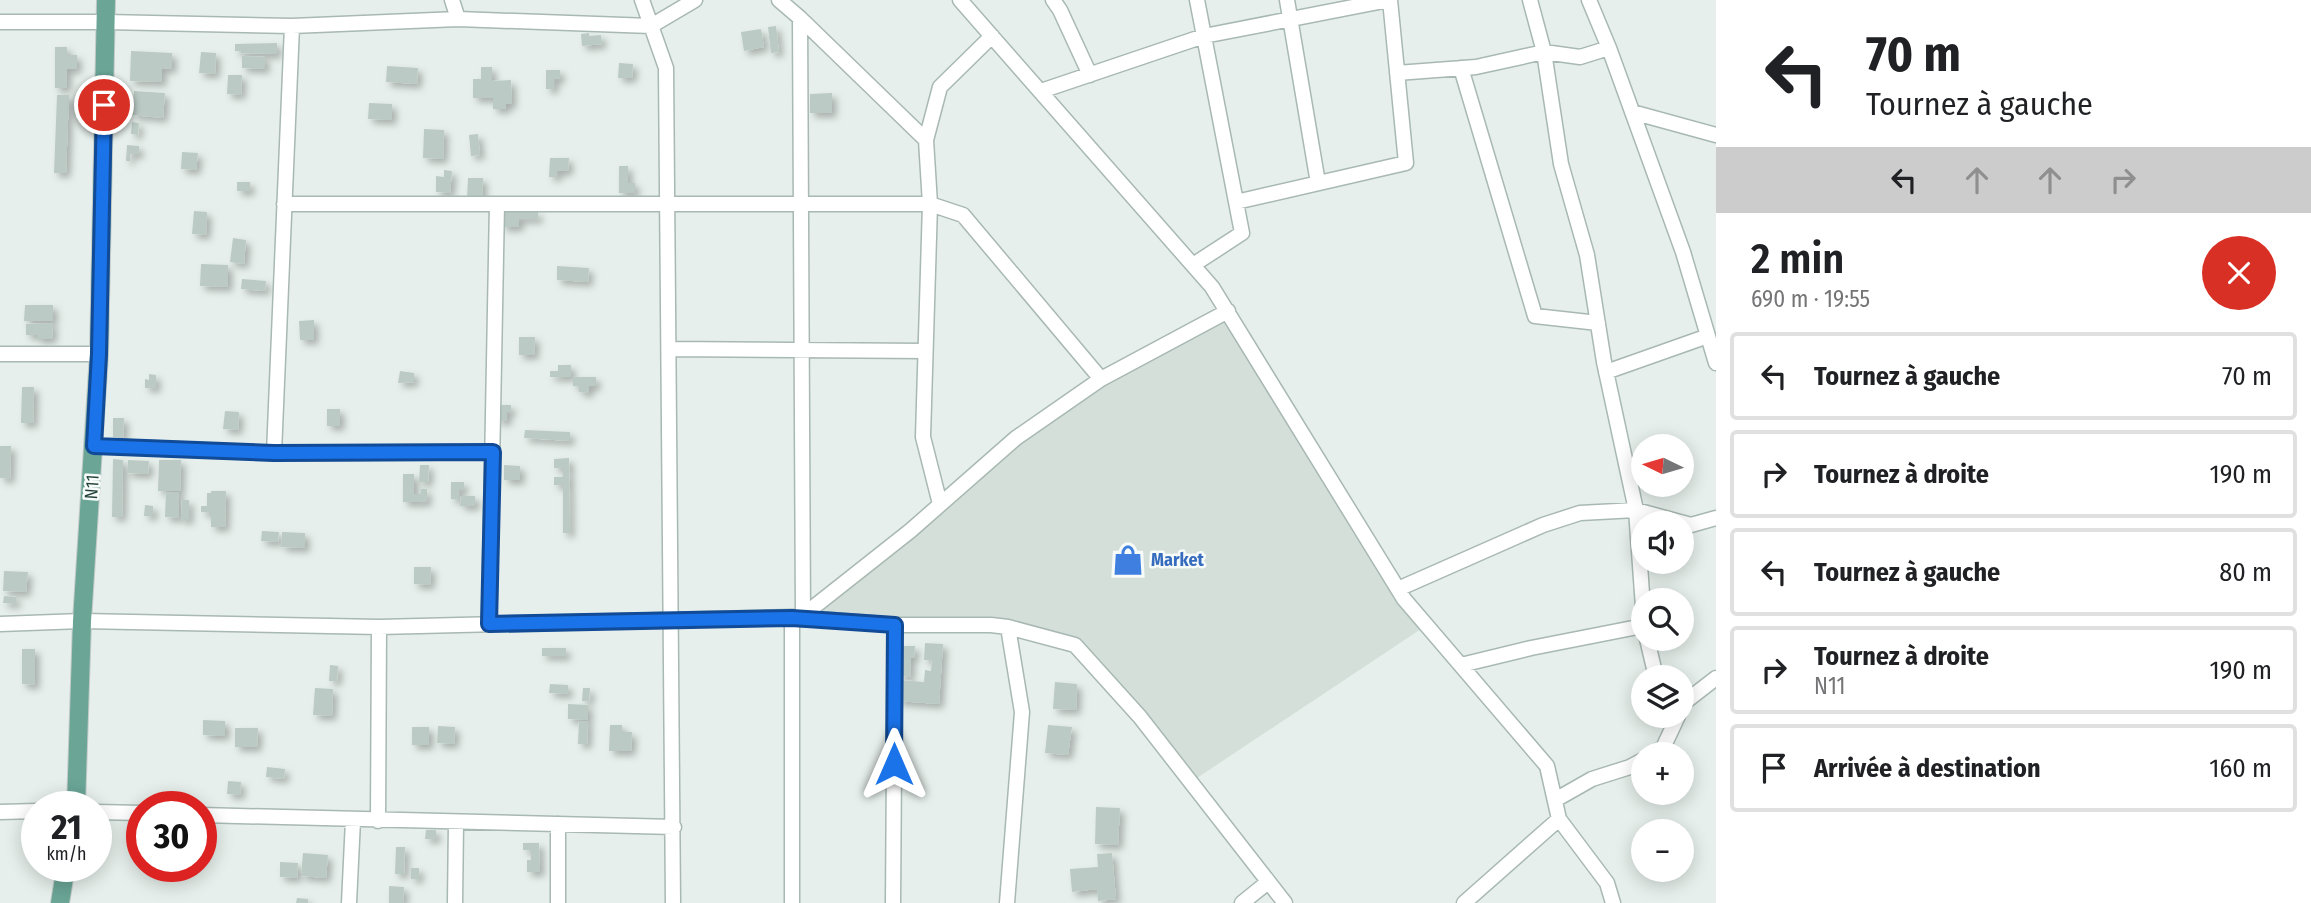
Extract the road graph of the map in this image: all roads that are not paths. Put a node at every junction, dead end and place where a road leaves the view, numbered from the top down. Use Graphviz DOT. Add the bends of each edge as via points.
graph roads {
  1 [pos="106,0"];
  2 [pos="452,0"];
  3 [pos="642,0"];
  4 [pos="695,0"];
  5 [pos="779,0"];
  6 [pos="960,0"];
  7 [pos="1053,0"];
  8 [pos="1197,0"];
  9 [pos="1287,0"];
  10 [pos="1389,0"];
  11 [pos="1531,0"];
  12 [pos="1589,0"];
  13 [pos="800,18"];
  14 [pos="458,19"];
  15 [pos="1291,19"];
  16 [pos="106,22"];
  17 [pos="0,23"];
  18 [pos="292,26"];
  19 [pos="652,26"];
  20 [pos="992,36"];
  21 [pos="1204,36"];
  22 [pos="1609,48"];
  23 [pos="1544,52"];
  24 [pos="1461,68"];
  25 [pos="1397,73"];
  26 [pos="1090,75"];
  27 [pos="1041,91"];
  28 [pos="1632,113"];
  29 [pos="1716,135"];
  30 [pos="926,140"];
  31 [pos="1318,183"];
  32 [pos="1236,202"];
  33 [pos="284,204"];
  34 [pos="497,204"];
  35 [pos="669,204"];
  36 [pos="802,204"];
  37 [pos="930,204"];
  38 [pos="1194,265"];
  39 [pos="1227,311"];
  40 [pos="1598,323"];
  41 [pos="1708,336"];
  42 [pos="670,349"];
  43 [pos="800,350"];
  44 [pos="925,351"];
  45 [pos="99,354"];
  46 [pos="0,355"];
  47 [pos="1716,363"];
  48 [pos="1606,372"];
  49 [pos="1101,380"];
  50 [pos="94,446"];
  51 [pos="493,452"];
  52 [pos="274,453"];
  53 [pos="940,504"];
  54 [pos="1636,510"];
  55 [pos="1716,519"];
  56 [pos="1642,588"];
  57 [pos="1398,589"];
  58 [pos="797,618"];
  59 [pos="672,619"];
  60 [pos="82,621"];
  61 [pos="0,624"];
  62 [pos="489,624"];
  63 [pos="895,625"];
  64 [pos="379,627"];
  65 [pos="1008,627"];
  66 [pos="1631,628"];
  67 [pos="1461,666"];
  68 [pos="1716,678"];
  69 [pos="1694,697"];
  70 [pos="1631,766"];
  71 [pos="77,791"];
  72 [pos="1555,800"];
  73 [pos="21,811"];
  74 [pos="0,812"];
  75 [pos="217,816"];
  76 [pos="1559,819"];
  77 [pos="353,820"];
  78 [pos="378,821"];
  79 [pos="456,822"];
  80 [pos="558,824"];
  81 [pos="674,827"];
  82 [pos="1268,881"];
  83 [pos="63,882"];
  84 [pos="60,903"];
  85 [pos="349,903"];
  86 [pos="455,903"];
  87 [pos="558,903"];
  88 [pos="673,903"];
  89 [pos="792,903"];
  90 [pos="893,903"];
  91 [pos="1007,903"];
  92 [pos="1242,903"];
  93 [pos="1285,903"];
  94 [pos="1464,903"];
  95 [pos="1613,903"];
  1 -- 16 [label="main road, N11"];
  2 -- 14 [label="street"];
  3 -- 19 [label="street"];
  4 -- 19 [label="street"];
  5 -- 13 [label="street"];
  6 -- 20 [label="street"];
  7 -- 26 [label="street"];
  8 -- 21 [label="street"];
  9 -- 15 [label="street"];
  10 -- 15 [label="street"];
  10 -- 25 [label="street"];
  11 -- 23 [label="street"];
  12 -- 22 [label="street"];
  13 -- 30 [label="street"];
  13 -- 36 [label="street"];
  14 -- 18 [label="street"];
  14 -- 19 [label="street"];
  15 -- 21 [label="street"];
  15 -- 31 [label="street"];
  16 -- 17 [label="street"];
  16 -- 18 [label="street"];
  16 -- 45 [label="main road, N11"];
  18 -- 33 [label="street"];
  19 -- 35 [label="street" via="666,68"];
  20 -- 27 [label="street"];
  20 -- 30 [label="street" via="940,87"];
  21 -- 26 [label="street"];
  21 -- 32 [label="street"];
  22 -- 23 [label="street" via="1580,57"];
  22 -- 28 [label="street"];
  23 -- 24 [label="street"];
  23 -- 40 [label="street" via="1561,163 1587,255"];
  24 -- 25 [label="street"];
  24 -- 40 [label="street" via="1535,316"];
  25 -- 31 [label="street" via="1406,163"];
  26 -- 27 [label="street"];
  27 -- 38 [label="street"];
  28 -- 29 [label="street"];
  28 -- 41 [label="street"];
  30 -- 37 [label="street"];
  31 -- 32 [label="street"];
  32 -- 38 [label="street" via="1242,233"];
  33 -- 34 [label="street"];
  33 -- 52 [label="street"];
  34 -- 35 [label="street"];
  34 -- 51 [label="street"];
  35 -- 36 [label="street"];
  35 -- 42 [label="street"];
  36 -- 37 [label="street"];
  36 -- 43 [label="street"];
  37 -- 44 [label="street"];
  37 -- 49 [label="street" via="963,215"];
  38 -- 39 [label="street"];
  39 -- 49 [label="street"];
  39 -- 57 [label="street"];
  40 -- 48 [label="street"];
  41 -- 47 [label="street"];
  41 -- 48 [label="street"];
  42 -- 43 [label="street"];
  42 -- 59 [label="street"];
  43 -- 44 [label="street"];
  43 -- 58 [label="street"];
  44 -- 53 [label="street" via="923,437"];
  45 -- 46 [label="street"];
  45 -- 50 [label="main road, N11"];
  48 -- 54 [label="street"];
  49 -- 53 [label="street" via="1016,438"];
  50 -- 52 [label="street"];
  50 -- 60 [label="main road, N11"];
  51 -- 52 [label="street"];
  51 -- 62 [label="street"];
  53 -- 58 [label="street"];
  54 -- 55 [label="street" via="1691,526"];
  54 -- 56 [label="street"];
  54 -- 57 [label="street" via="1580,513 1543,525"];
  57 -- 67 [label="street"];
  58 -- 59 [label="street"];
  58 -- 63 [label="street"];
  58 -- 89 [label="street"];
  59 -- 62 [label="street"];
  59 -- 81 [label="street"];
  60 -- 61 [label="street"];
  60 -- 64 [label="street"];
  60 -- 71 [label="main road, N11"];
  62 -- 64 [label="street"];
  63 -- 65 [label="street"];
  63 -- 90 [label="street"];
  64 -- 78 [label="street"];
  65 -- 82 [label="street" via="1074,645 1140,717"];
  65 -- 91 [label="street" via="1022,712"];
  66 -- 67 [label="street"];
  67 -- 72 [label="street" via="1547,766"];
  68 -- 69 [label="street"];
  70 -- 72 [label="street" via="1592,779"];
  72 -- 76 [label="street"];
  73 -- 74 [label="street"];
  75 -- 77 [label="street"];
  76 -- 94 [label="street"];
  76 -- 95 [label="street" via="1607,883"];
  77 -- 78 [label="street"];
  77 -- 85 [label="street"];
  78 -- 79 [label="street"];
  79 -- 80 [label="street"];
  79 -- 86 [label="street"];
  80 -- 81 [label="street"];
  80 -- 87 [label="street"];
  81 -- 88 [label="street"];
  82 -- 92 [label="street"];
  82 -- 93 [label="street"];
  83 -- 84 [label="main road"];
}
